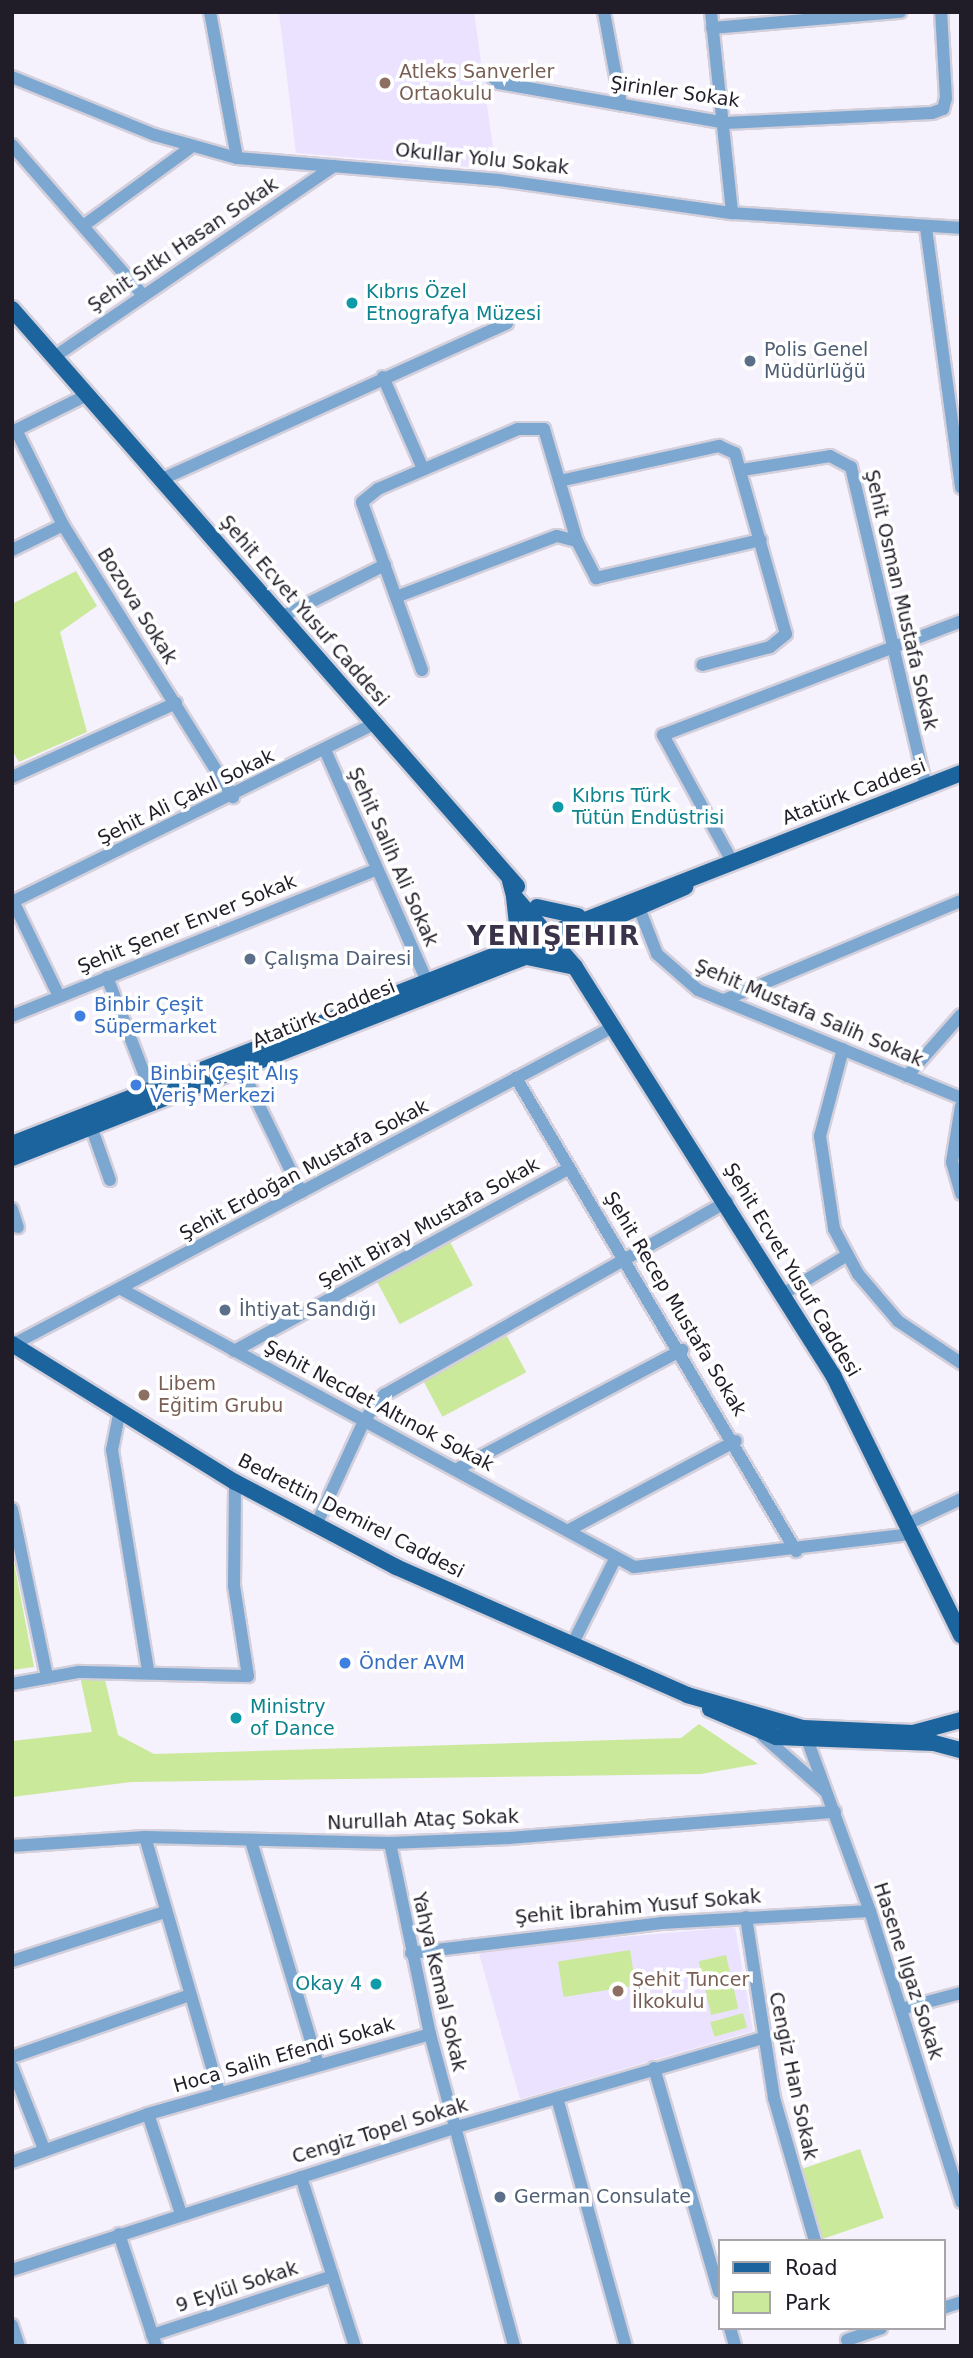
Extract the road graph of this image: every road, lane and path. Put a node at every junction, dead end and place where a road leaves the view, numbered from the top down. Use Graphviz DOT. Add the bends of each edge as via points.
graph roads {
  1 [pos="210,12"];
  2 [pos="604,12"];
  3 [pos="710,12"];
  4 [pos="900,12"];
  5 [pos="941,12"];
  6 [pos="712,28"];
  7 [pos="489,74"];
  8 [pos="12,77"];
  9 [pos="621,104"];
  10 [pos="725,123"];
  11 [pos="12,145"];
  12 [pos="190,148"];
  13 [pos="237,158"];
  14 [pos="334,166"];
  15 [pos="732,213"];
  16 [pos="83,226"];
  17 [pos="926,228"];
  18 [pos="961,228"];
  19 [pos="143,295"];
  20 [pos="12,309"];
  21 [pos="507,323"];
  22 [pos="54,357"];
  23 [pos="383,377"];
  24 [pos="88,396"];
  25 [pos="14,431"];
  26 [pos="423,469"];
  27 [pos="959,469"];
  28 [pos="742,470"];
  29 [pos="160,480"];
  30 [pos="564,480"];
  31 [pos="961,488"];
  32 [pos="63,525"];
  33 [pos="761,540"];
  34 [pos="578,541"];
  35 [pos="12,550"];
  36 [pos="385,565"];
  37 [pos="396,597"];
  38 [pos="283,616"];
  39 [pos="961,621"];
  40 [pos="890,652"];
  41 [pos="702,665"];
  42 [pos="422,670"];
  43 [pos="176,703"];
  44 [pos="375,723"];
  45 [pos="325,750"];
  46 [pos="961,773"];
  47 [pos="12,777"];
  48 [pos="926,787"];
  49 [pos="233,797"];
  50 [pos="729,864"];
  51 [pos="376,870"];
  52 [pos="512,889"];
  53 [pos="961,901"];
  54 [pos="13,902"];
  55 [pos="537,907"];
  56 [pos="639,908"];
  57 [pos="588,923"];
  58 [pos="553,935"];
  59 [pos="522,950"];
  60 [pos="575,967"];
  61 [pos="107,977"];
  62 [pos="426,979"];
  63 [pos="59,996"];
  64 [pos="724,1000"];
  65 [pos="961,1015"];
  66 [pos="12,1016"];
  67 [pos="613,1027"];
  68 [pos="843,1049"];
  69 [pos="238,1063"];
  70 [pos="906,1076"];
  71 [pos="516,1079"];
  72 [pos="153,1096"];
  73 [pos="961,1098"];
  74 [pos="961,1106"];
  75 [pos="92,1129"];
  76 [pos="12,1144"];
  77 [pos="12,1158"];
  78 [pos="569,1168"];
  79 [pos="110,1180"];
  80 [pos="301,1192"];
  81 [pos="961,1194"];
  82 [pos="727,1202"];
  83 [pos="12,1209"];
  84 [pos="18,1227"];
  85 [pos="846,1256"];
  86 [pos="625,1259"];
  87 [pos="123,1290"];
  88 [pos="783,1294"];
  89 [pos="12,1345"];
  90 [pos="682,1350"];
  91 [pos="234,1351"];
  92 [pos="961,1363"];
  93 [pos="120,1410"];
  94 [pos="365,1419"];
  95 [pos="736,1441"];
  96 [pos="457,1469"];
  97 [pos="235,1482"];
  98 [pos="961,1499"];
  99 [pos="12,1509"];
  100 [pos="316,1525"];
  101 [pos="907,1529"];
  102 [pos="569,1530"];
  103 [pos="796,1552"];
  104 [pos="615,1559"];
  105 [pos="961,1635"];
  106 [pos="572,1645"];
  107 [pos="148,1671"];
  108 [pos="47,1677"];
  109 [pos="12,1684"];
  110 [pos="687,1695"];
  111 [pos="961,1720"];
  112 [pos="757,1732"];
  113 [pos="806,1735"];
  114 [pos="961,1750"];
  115 [pos="828,1794"];
  116 [pos="835,1812"];
  117 [pos="145,1838"];
  118 [pos="251,1841"];
  119 [pos="390,1843"];
  120 [pos="12,1846"];
  121 [pos="165,1912"];
  122 [pos="870,1912"];
  123 [pos="746,1917"];
  124 [pos="411,1953"];
  125 [pos="12,1961"];
  126 [pos="961,1993"];
  127 [pos="190,1995"];
  128 [pos="901,2010"];
  129 [pos="430,2034"];
  130 [pos="762,2038"];
  131 [pos="12,2057"];
  132 [pos="318,2064"];
  133 [pos="12,2067"];
  134 [pos="654,2068"];
  135 [pos="219,2092"];
  136 [pos="557,2098"];
  137 [pos="148,2114"];
  138 [pos="453,2128"];
  139 [pos="44,2149"];
  140 [pos="12,2162"];
  141 [pos="956,2169"];
  142 [pos="301,2176"];
  143 [pos="961,2202"];
  144 [pos="181,2214"];
  145 [pos="119,2234"];
  146 [pos="814,2239"];
  147 [pos="12,2270"];
  148 [pos="333,2276"];
  149 [pos="718,2289"];
  150 [pos="12,2325"];
  151 [pos="874,2330"];
  152 [pos="847,2338"];
  153 [pos="154,2340"];
  154 [pos="19,2346"];
  155 [pos="355,2346"];
  156 [pos="514,2346"];
  157 [pos="626,2346"];
  1 -- 13 [label="street"];
  2 -- 9 [label="street"];
  3 -- 6 [label="street"];
  4 -- 6 [label="street"];
  5 -- 10 [label="street, Şirinler Sokak" via="943,109"];
  6 -- 10 [label="street"];
  7 -- 9 [label="street, Şirinler Sokak" via="499,83"];
  8 -- 12 [label="street, Okullar Yolu Sokak"];
  9 -- 10 [label="street, Şirinler Sokak"];
  10 -- 15 [label="street"];
  11 -- 16 [label="street"];
  12 -- 13 [label="street, Okullar Yolu Sokak"];
  12 -- 16 [label="street"];
  13 -- 14 [label="street, Okullar Yolu Sokak"];
  14 -- 15 [label="street, Okullar Yolu Sokak" via="568,188"];
  14 -- 19 [label="street, Şehit Sıtkı Hasan Sokak"];
  15 -- 17 [label="street, Okullar Yolu Sokak"];
  16 -- 19 [label="street"];
  17 -- 18 [label="street, Okullar Yolu Sokak"];
  17 -- 27 [label="street"];
  19 -- 22 [label="street, Şehit Sıtkı Hasan Sokak"];
  20 -- 22 [label="main road, Şehit Ecvet Yusuf Caddesi"];
  21 -- 23 [label="street"];
  22 -- 24 [label="main road, Şehit Ecvet Yusuf Caddesi"];
  23 -- 26 [label="street"];
  23 -- 29 [label="street"];
  24 -- 25 [label="street"];
  24 -- 29 [label="main road, Şehit Ecvet Yusuf Caddesi"];
  25 -- 32 [label="street, Bozova Sokak"];
  26 -- 30 [label="street" via="537,424"];
  26 -- 36 [label="street" via="363,499 362,510"];
  27 -- 31 [label="street"];
  28 -- 30 [label="street" via="732,450 719,446"];
  28 -- 33 [label="street"];
  28 -- 40 [label="street, Şehit Osman Mustafa Sokak" via="830,457 847,462"];
  29 -- 38 [label="main road, Şehit Ecvet Yusuf Caddesi"];
  30 -- 34 [label="street"];
  32 -- 35 [label="street"];
  32 -- 43 [label="street, Bozova Sokak"];
  33 -- 34 [label="street" via="606,581 592,574"];
  33 -- 41 [label="street" via="786,634 769,647"];
  34 -- 37 [label="street" via="557,536"];
  36 -- 37 [label="street"];
  36 -- 38 [label="street"];
  37 -- 42 [label="street"];
  38 -- 44 [label="main road, Şehit Ecvet Yusuf Caddesi"];
  39 -- 40 [label="street"];
  40 -- 48 [label="street, Şehit Osman Mustafa Sokak"];
  40 -- 50 [label="street" via="663,735"];
  43 -- 47 [label="street"];
  43 -- 49 [label="street, Bozova Sokak"];
  44 -- 45 [label="street, Şehit Ali Çakıl Sokak"];
  44 -- 52 [label="main road, Şehit Ecvet Yusuf Caddesi"];
  45 -- 49 [label="street, Şehit Ali Çakıl Sokak"];
  45 -- 51 [label="street, Şehit Salih Ali Sokak"];
  46 -- 48 [label="main road, Atatürk Caddesi"];
  48 -- 50 [label="main road, Atatürk Caddesi"];
  49 -- 54 [label="street, Şehit Ali Çakıl Sokak"];
  50 -- 56 [label="main road, Atatürk Caddesi"];
  50 -- 57 [label="main road, Atatürk Caddesi"];
  51 -- 61 [label="street, Şehit Şener Enver Sokak"];
  51 -- 62 [label="street, Şehit Salih Ali Sokak"];
  52 -- 55 [label="main road, Şehit Ecvet Yusuf Caddesi"];
  52 -- 58 [label="main road"];
  52 -- 59 [label="main road"];
  53 -- 64 [label="street"];
  54 -- 63 [label="street"];
  55 -- 57 [label="main road"];
  55 -- 58 [label="main road, Şehit Ecvet Yusuf Caddesi"];
  56 -- 57 [label="main road, Atatürk Caddesi"];
  56 -- 64 [label="street, Şehit Mustafa Salih Sokak" via="666,966"];
  57 -- 58 [label="main road, Atatürk Caddesi"];
  57 -- 60 [label="main road"];
  58 -- 59 [label="main road, Atatürk Caddesi"];
  58 -- 60 [label="main road, Şehit Ecvet Yusuf Caddesi"];
  59 -- 60 [label="main road"];
  59 -- 62 [label="main road, Atatürk Caddesi"];
  59 -- 69 [label="main road, Atatürk Caddesi"];
  60 -- 67 [label="main road, Şehit Ecvet Yusuf Caddesi"];
  61 -- 63 [label="street, Şehit Şener Enver Sokak"];
  61 -- 72 [label="street"];
  62 -- 69 [label="main road, Atatürk Caddesi"];
  63 -- 66 [label="street, Şehit Şener Enver Sokak"];
  64 -- 68 [label="street, Şehit Mustafa Salih Sokak"];
  65 -- 70 [label="street"];
  67 -- 71 [label="street, Şehit Erdoğan Mustafa Sokak"];
  67 -- 82 [label="main road, Şehit Ecvet Yusuf Caddesi"];
  68 -- 70 [label="street, Şehit Mustafa Salih Sokak"];
  68 -- 85 [label="street" via="820,1136 829,1208"];
  69 -- 72 [label="main road, Atatürk Caddesi"];
  69 -- 80 [label="street"];
  70 -- 73 [label="street, Şehit Mustafa Salih Sokak"];
  71 -- 78 [label="street, Şehit Recep Mustafa Sokak"];
  71 -- 80 [label="street, Şehit Erdoğan Mustafa Sokak"];
  72 -- 75 [label="main road, Atatürk Caddesi"];
  72 -- 76 [label="main road, Atatürk Caddesi"];
  74 -- 81 [label="street" via="952,1162"];
  75 -- 77 [label="main road, Atatürk Caddesi"];
  75 -- 79 [label="street"];
  78 -- 86 [label="street, Şehit Recep Mustafa Sokak"];
  78 -- 91 [label="street, Şehit Biray Mustafa Sokak"];
  80 -- 87 [label="street, Şehit Erdoğan Mustafa Sokak"];
  82 -- 86 [label="street"];
  82 -- 88 [label="main road, Şehit Ecvet Yusuf Caddesi"];
  83 -- 84 [label="street"];
  85 -- 88 [label="street"];
  85 -- 92 [label="street" via="898,1321"];
  86 -- 90 [label="street, Şehit Recep Mustafa Sokak"];
  86 -- 94 [label="street" via="415,1373 384,1395"];
  87 -- 89 [label="street, Şehit Erdoğan Mustafa Sokak"];
  87 -- 91 [label="street, Şehit Necdet Altınok Sokak"];
  88 -- 101 [label="main road, Şehit Ecvet Yusuf Caddesi" via="833,1375"];
  89 -- 93 [label="main road, Bedrettin Demirel Caddesi"];
  90 -- 95 [label="street, Şehit Recep Mustafa Sokak"];
  90 -- 96 [label="street"];
  91 -- 94 [label="street, Şehit Necdet Altınok Sokak"];
  93 -- 97 [label="main road, Bedrettin Demirel Caddesi"];
  93 -- 107 [label="street" via="112,1450"];
  94 -- 96 [label="street, Şehit Necdet Altınok Sokak"];
  94 -- 100 [label="street"];
  95 -- 102 [label="street"];
  95 -- 103 [label="street, Şehit Recep Mustafa Sokak"];
  96 -- 102 [label="street, Şehit Necdet Altınok Sokak"];
  97 -- 100 [label="main road, Bedrettin Demirel Caddesi"];
  97 -- 107 [label="street" via="234,1586 248,1676"];
  98 -- 101 [label="street, Şehit Necdet Altınok Sokak"];
  99 -- 108 [label="street"];
  100 -- 106 [label="main road, Bedrettin Demirel Caddesi"];
  101 -- 103 [label="street, Şehit Necdet Altınok Sokak"];
  101 -- 105 [label="main road, Şehit Ecvet Yusuf Caddesi"];
  102 -- 104 [label="street, Şehit Necdet Altınok Sokak"];
  103 -- 104 [label="street, Şehit Necdet Altınok Sokak" via="655,1568"];
  104 -- 106 [label="street"];
  106 -- 110 [label="main road, Bedrettin Demirel Caddesi"];
  107 -- 108 [label="street"];
  108 -- 109 [label="street"];
  110 -- 112 [label="main road, Bedrettin Demirel Caddesi"];
  110 -- 113 [label="main road, Bedrettin Demirel Caddesi"];
  111 -- 113 [label="main road, Bedrettin Demirel Caddesi" via="913,1733"];
  112 -- 113 [label="main road, Bedrettin Demirel Caddesi"];
  112 -- 115 [label="street, Hasene Ilgaz Sokak" via="800,1762"];
  113 -- 114 [label="main road, Bedrettin Demirel Caddesi"];
  113 -- 115 [label="street, Hasene Ilgaz Sokak"];
  115 -- 116 [label="street, Hasene Ilgaz Sokak"];
  116 -- 119 [label="street, Nurullah Ataç Sokak"];
  116 -- 122 [label="street, Hasene Ilgaz Sokak"];
  117 -- 118 [label="street, Nurullah Ataç Sokak"];
  117 -- 120 [label="street, Nurullah Ataç Sokak"];
  117 -- 121 [label="street"];
  118 -- 119 [label="street, Nurullah Ataç Sokak"];
  118 -- 132 [label="street"];
  119 -- 124 [label="street, Yahya Kemal Sokak"];
  121 -- 125 [label="street"];
  121 -- 127 [label="street"];
  122 -- 123 [label="street, Şehit İbrahim Yusuf Sokak"];
  122 -- 128 [label="street, Hasene Ilgaz Sokak"];
  123 -- 124 [label="street, Şehit İbrahim Yusuf Sokak" via="480,1941"];
  123 -- 130 [label="street, Cengiz Han Sokak"];
  124 -- 129 [label="street, Yahya Kemal Sokak"];
  126 -- 128 [label="street"];
  127 -- 131 [label="street"];
  127 -- 135 [label="street"];
  128 -- 141 [label="street, Hasene Ilgaz Sokak"];
  129 -- 132 [label="street, Hoca Salih Efendi Sokak"];
  129 -- 138 [label="street, Yahya Kemal Sokak"];
  130 -- 134 [label="street, Cengiz Topel Sokak"];
  130 -- 146 [label="street, Cengiz Han Sokak"];
  132 -- 135 [label="street, Hoca Salih Efendi Sokak"];
  133 -- 139 [label="street"];
  134 -- 136 [label="street, Cengiz Topel Sokak"];
  134 -- 149 [label="street"];
  135 -- 137 [label="street, Hoca Salih Efendi Sokak"];
  136 -- 138 [label="street, Cengiz Topel Sokak"];
  136 -- 157 [label="street"];
  137 -- 139 [label="street, Hoca Salih Efendi Sokak"];
  137 -- 144 [label="street"];
  138 -- 142 [label="street, Cengiz Topel Sokak"];
  138 -- 156 [label="street, Yahya Kemal Sokak"];
  139 -- 140 [label="street, Hoca Salih Efendi Sokak"];
  141 -- 143 [label="street, Hasene Ilgaz Sokak"];
  142 -- 144 [label="street, Cengiz Topel Sokak"];
  142 -- 148 [label="street"];
  144 -- 145 [label="street, Cengiz Topel Sokak"];
  145 -- 147 [label="street, Cengiz Topel Sokak"];
  145 -- 153 [label="street"];
  148 -- 153 [label="street, 9 Eylül Sokak"];
  148 -- 155 [label="street"];
  150 -- 154 [label="street"];
  151 -- 152 [label="street"];
}
